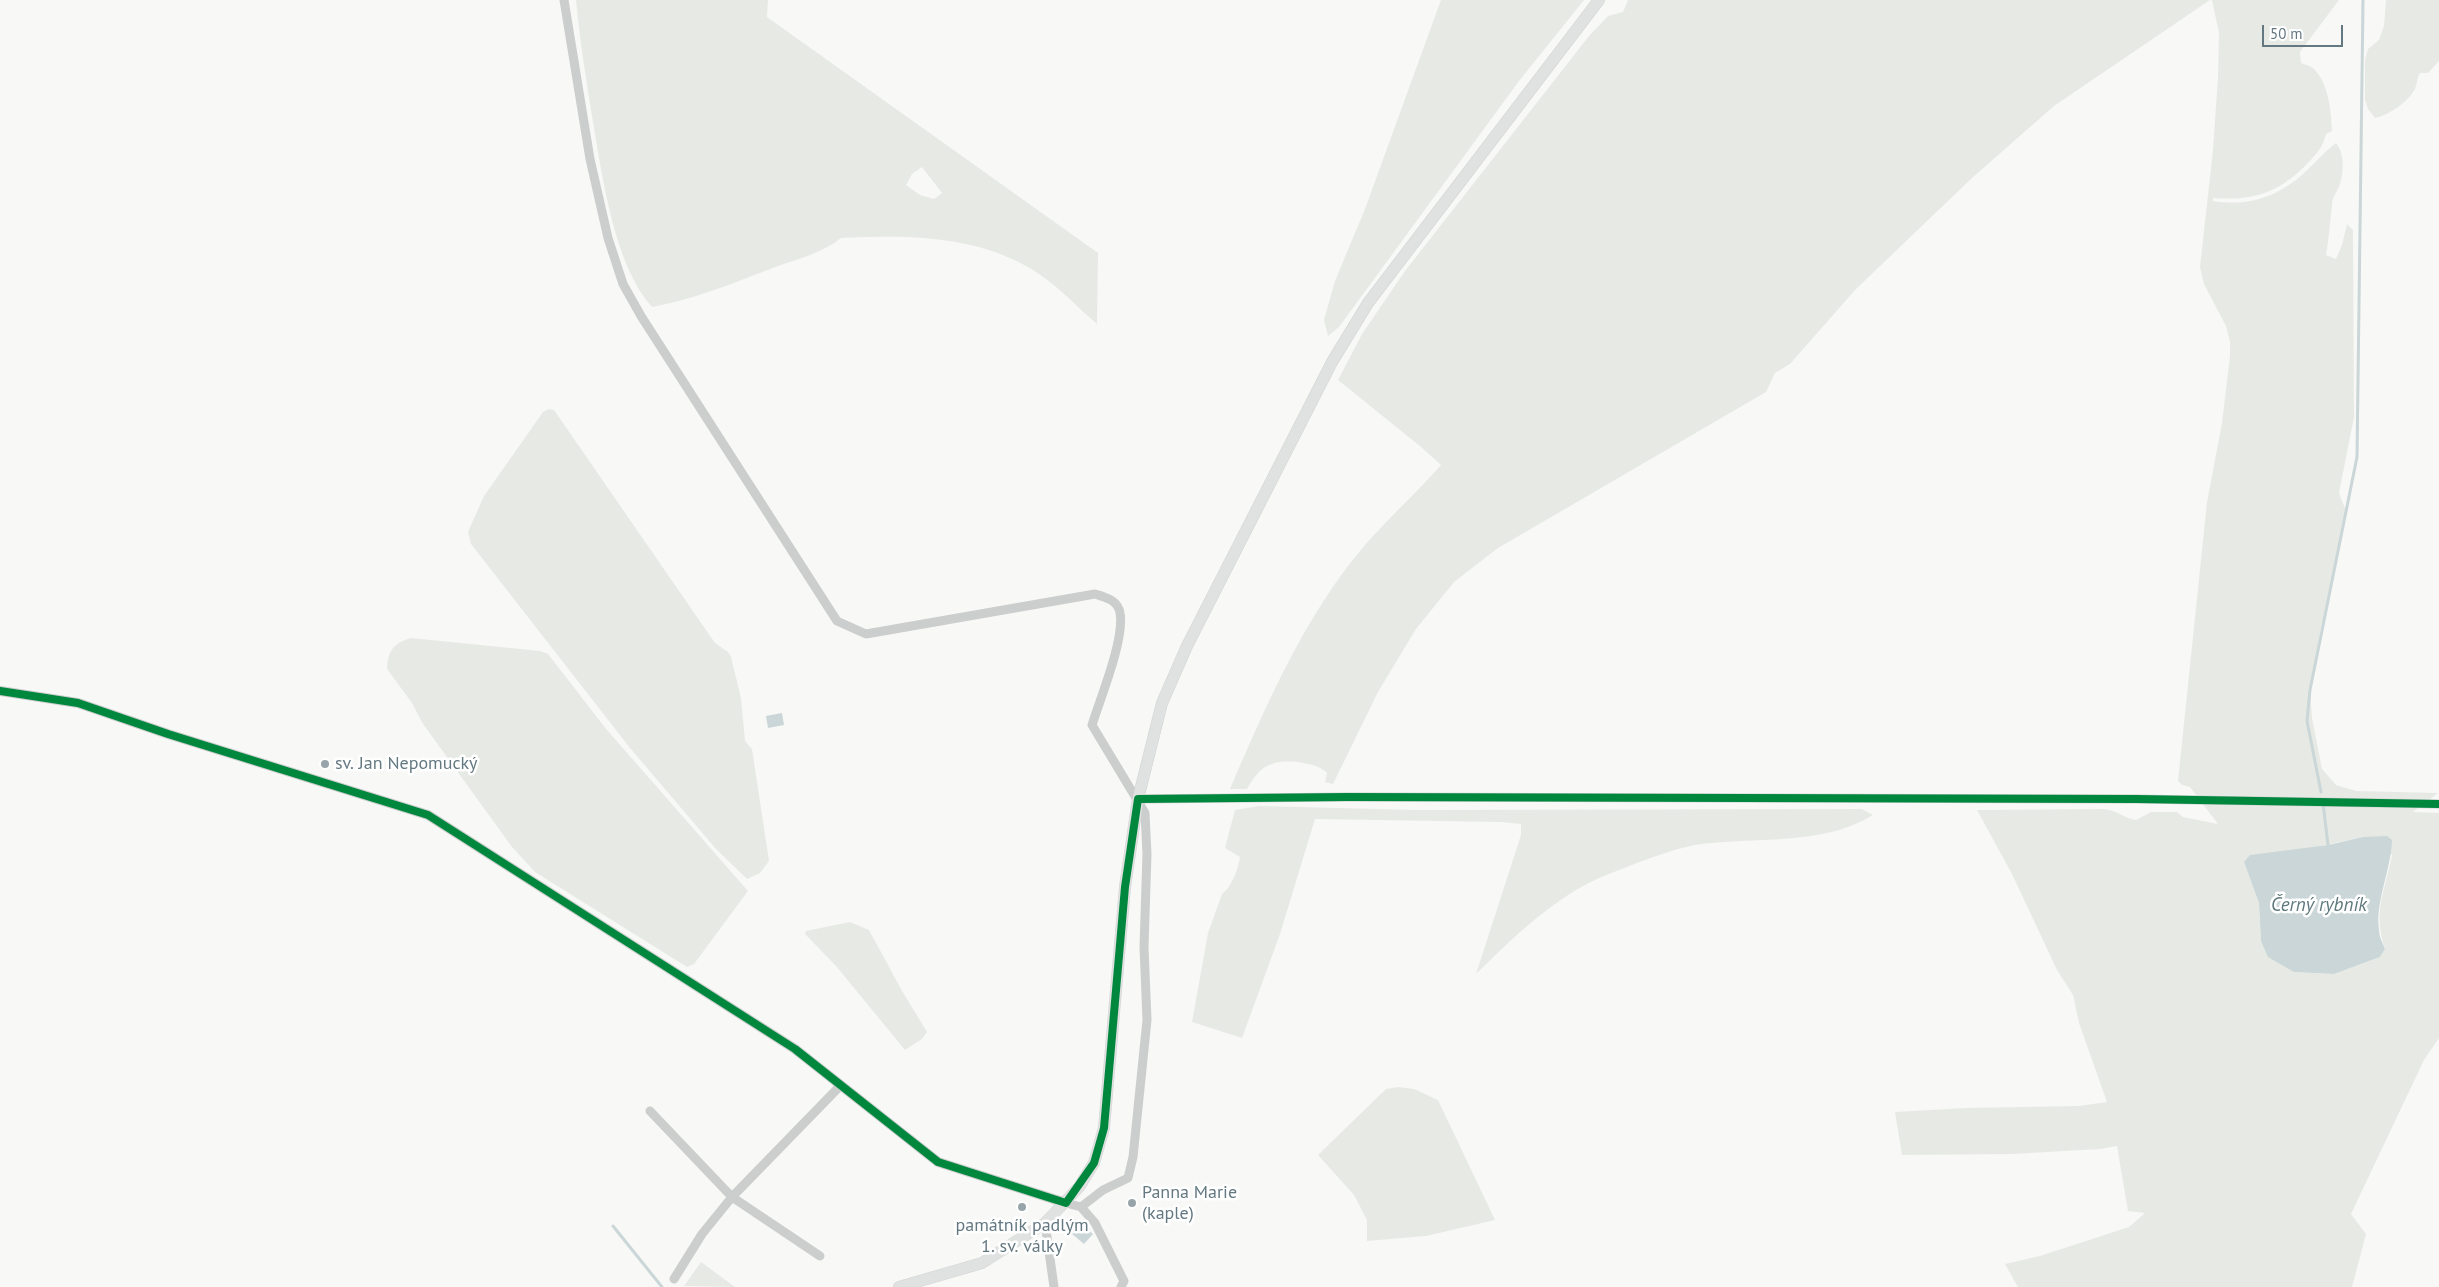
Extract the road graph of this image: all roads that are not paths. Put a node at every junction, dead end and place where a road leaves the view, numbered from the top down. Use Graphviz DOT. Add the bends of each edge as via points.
graph roads {
  1 [pos="564,0"];
  2 [pos="1599,0"];
  3 [pos="0,691"];
  4 [pos="1138,799"];
  5 [pos="2439,804"];
  6 [pos="841,1085"];
  7 [pos="650,1111"];
  8 [pos="732,1197"];
  9 [pos="1066,1203"];
  10 [pos="1081,1207"];
  11 [pos="1045,1223"];
  12 [pos="820,1256"];
  13 [pos="674,1279"];
  14 [pos="899,1287"];
  15 [pos="1054,1287"];
  16 [pos="1121,1287"];
  1 -- 4 [label="street" via="590,159 608,238 623,284 837,621 866,634 1094,594 1111,599 1120,612 1120,634 1092,725"];
  2 -- 4 [label="main road" via="1368,302 1332,362 1187,646 1162,703"];
  3 -- 6 [label="street" via="78,703 428,815 795,1049"];
  4 -- 5 [label="street" via="2107,799"];
  4 -- 9 [label="main road" via="1125,887 1104,1128 1094,1163"];
  4 -- 10 [label="street" via="1145,813 1147,854 1144,947 1147,1020 1133,1157 1128,1178 1103,1190"];
  6 -- 8 [label="street"];
  6 -- 9 [label="street" via="938,1162"];
  7 -- 8 [label="street"];
  8 -- 12 [label="street"];
  8 -- 13 [label="street" via="702,1234"];
  9 -- 10 [label="street"];
  9 -- 11 [label="main road"];
  10 -- 16 [label="street" via="1095,1222 1119,1270 1124,1281"];
  11 -- 14 [label="main road" via="982,1263"];
  11 -- 15 [label="street"];
}
